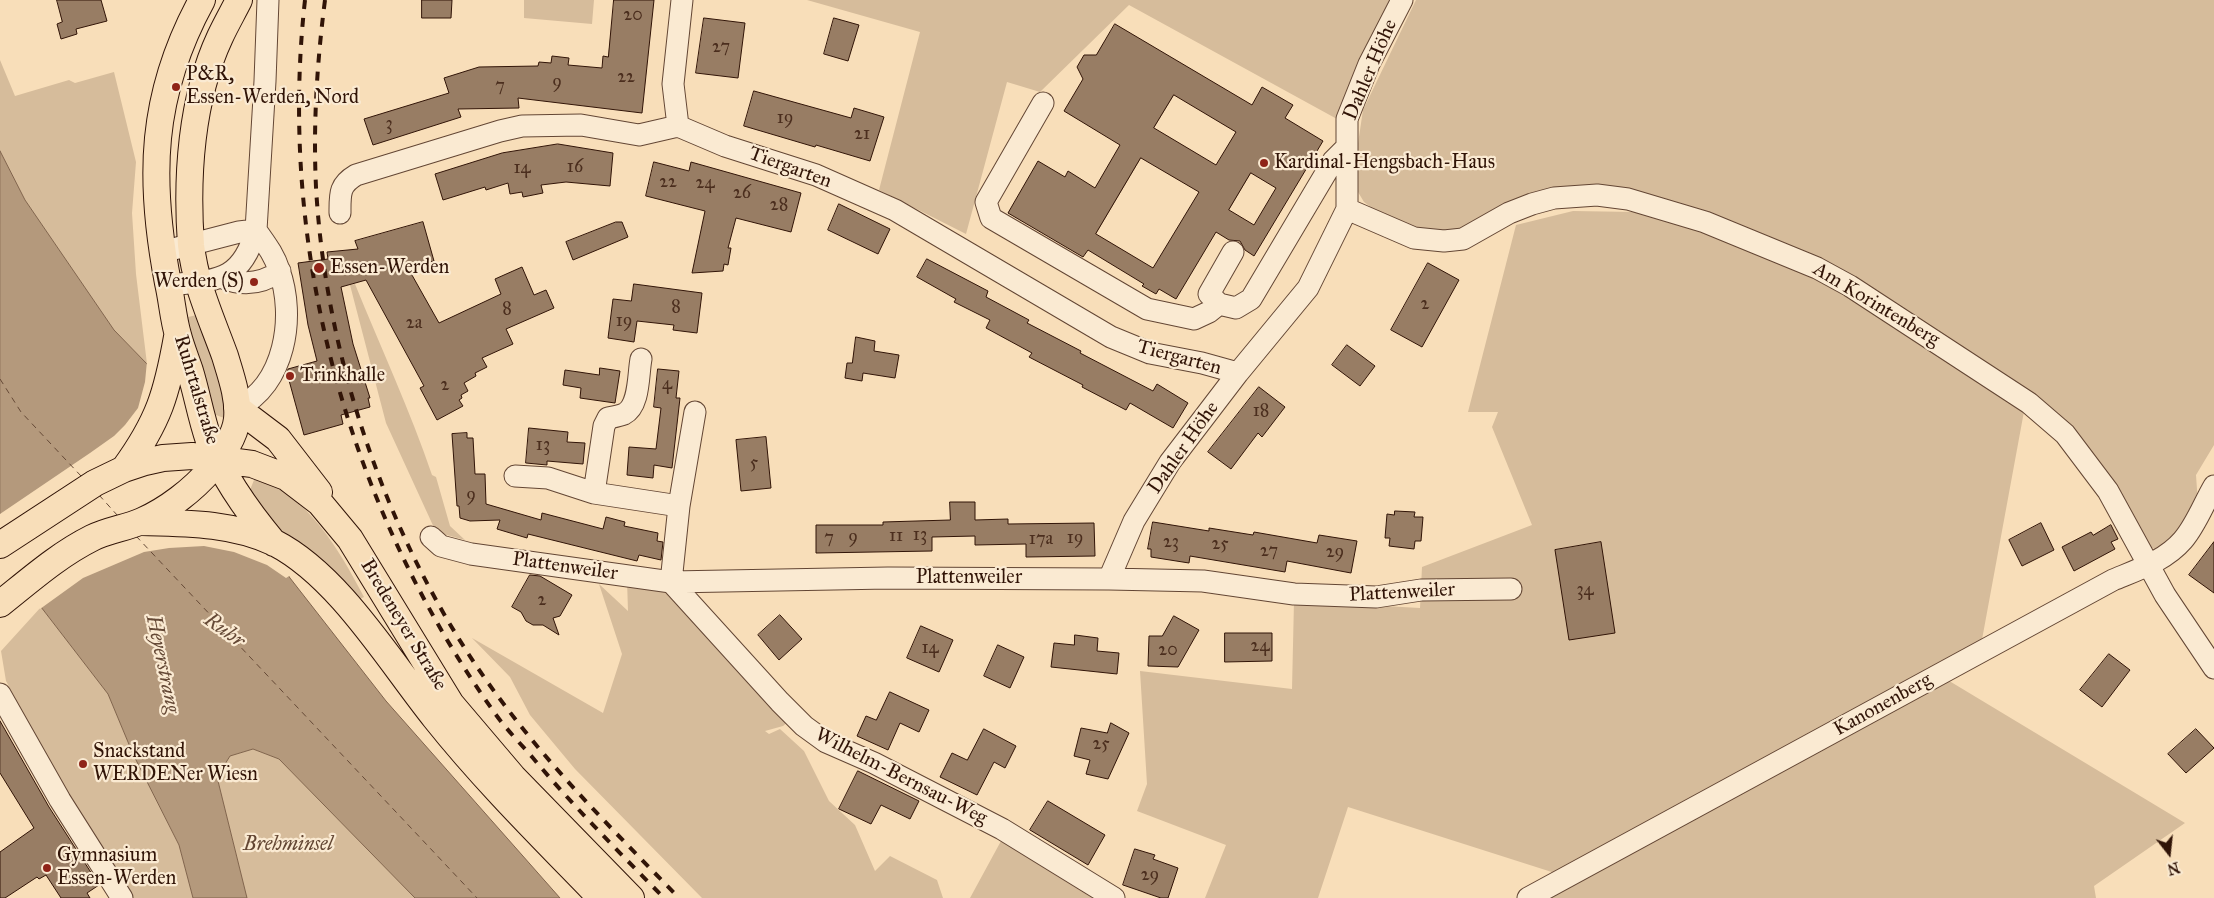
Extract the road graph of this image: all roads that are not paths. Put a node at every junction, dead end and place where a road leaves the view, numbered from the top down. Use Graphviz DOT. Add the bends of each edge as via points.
graph roads {
  1 [pos="202,0"];
  2 [pos="239,0"];
  3 [pos="268,0"];
  4 [pos="682,0"];
  5 [pos="1402,0"];
  6 [pos="1042,103"];
  7 [pos="678,126"];
  8 [pos="1346,147"];
  9 [pos="1347,209"];
  10 [pos="340,213"];
  11 [pos="256,230"];
  12 [pos="191,246"];
  13 [pos="162,252"];
  14 [pos="1233,252"];
  15 [pos="280,271"];
  16 [pos="223,278"];
  17 [pos="198,282"];
  18 [pos="169,286"];
  19 [pos="1219,304"];
  20 [pos="177,333"];
  21 [pos="640,359"];
  22 [pos="1238,373"];
  23 [pos="237,408"];
  24 [pos="695,412"];
  25 [pos="222,458"];
  26 [pos="124,468"];
  27 [pos="515,476"];
  28 [pos="2214,486"];
  29 [pos="594,493"];
  30 [pos="678,506"];
  31 [pos="335,518"];
  32 [pos="142,522"];
  33 [pos="431,537"];
  34 [pos="1,544"];
  35 [pos="277,545"];
  36 [pos="2149,564"];
  37 [pos="1109,579"];
  38 [pos="671,582"];
  39 [pos="1511,589"];
  40 [pos="0,604"];
  41 [pos="2214,668"];
  42 [pos="0,694"];
  43 [pos="122,898"];
  44 [pos="601,898"];
  45 [pos="631,898"];
  46 [pos="1114,898"];
  47 [pos="1528,898"];
  1 -- 13 [label="main road, Ruhrtalstraße" via="171,72 160,119 155,193"];
  2 -- 12 [label="main road, Ruhrtalstraße" via="219,38 202,89 192,143"];
  3 -- 11 [label="street"];
  4 -- 7 [label="street" via="673,84"];
  5 -- 8 [label="street, Dahler Höhe" via="1369,64 1347,119"];
  6 -- 19 [label="street" via="986,202 991,218 1147,309 1194,319"];
  7 -- 10 [label="street" via="639,135 581,125 522,126 500,131 356,174 345,182 340,194"];
  7 -- 22 [label="street, Tiergarten" via="725,146 816,175 895,210 1111,337 1150,353"];
  8 -- 9 [label="street, Dahler Höhe"];
  8 -- 19 [label="street" via="1328,169 1251,299 1236,308"];
  9 -- 22 [label="street, Dahler Höhe" via="1308,288"];
  9 -- 36 [label="street, Am Korintenberg" via="1414,238 1444,241 1462,239 1509,213 1554,198 1598,196 1628,199 1705,222 1817,268 2006,387 2065,434 2108,491"];
  11 -- 12 [label="street"];
  11 -- 15 [label="street" via="271,250"];
  11 -- 16 [label="street" via="244,261"];
  12 -- 13 [label="street"];
  12 -- 17 [label="main road, Ruhrtalstraße"];
  13 -- 18 [label="main road, Ruhrtalstraße"];
  14 -- 19 [label="street" via="1209,294"];
  15 -- 16 [label="street" via="266,280 254,282"];
  15 -- 23 [label="street" via="287,311 284,340 268,382 250,402"];
  16 -- 17 [label="street"];
  17 -- 18 [label="street"];
  17 -- 23 [label="main road, Ruhrtalstraße" via="231,375"];
  18 -- 20 [label="main road, Ruhrtalstraße"];
  20 -- 25 [label="main road, Ruhrtalstraße" via="204,424"];
  20 -- 26 [label="main road" via="170,374 155,421"];
  21 -- 29 [label="street" via="631,408 624,414 608,418 604,426"];
  22 -- 37 [label="street, Dahler Höhe" via="1170,462 1134,521"];
  23 -- 25 [label="main road, Ruhrtalstraße" via="235,428"];
  23 -- 31 [label="main road" via="278,439 305,472"];
  24 -- 30 [label="street"];
  25 -- 26 [label="main road, Bredeneyer Straße" via="163,458"];
  25 -- 31 [label="main road, Bredeneyer Straße" via="263,467 286,478 304,489"];
  25 -- 32 [label="main road" via="193,487"];
  25 -- 35 [label="main road" via="245,506"];
  26 -- 34 [label="main road" via="72,496"];
  27 -- 29 [label="street" via="548,478"];
  28 -- 36 [label="street, Kanonenberg" via="2184,539"];
  29 -- 30 [label="street"];
  30 -- 38 [label="street"];
  31 -- 45 [label="main road, Bredeneyer Straße" via="451,704 513,776"];
  32 -- 35 [label="main road, Bredeneyer Straße" via="228,528"];
  32 -- 40 [label="main road" via="110,531 79,546"];
  33 -- 38 [label="street, Plattenweiler" via="441,546 471,554"];
  35 -- 44 [label="main road, Bredeneyer Straße" via="306,565 353,611 493,788"];
  36 -- 41 [label="street, Am Korintenberg" via="2165,596"];
  36 -- 47 [label="street, Kanonenberg" via="2113,580"];
  37 -- 38 [label="street, Plattenweiler" via="888,578"];
  37 -- 39 [label="street, Plattenweiler" via="1203,581 1294,594 1376,597 1421,590"];
  38 -- 46 [label="street, Wilhelm-Bernsau-Weg" via="780,702 826,742 1002,829"];
  42 -- 43 [label="street" via="60,800"];
}
